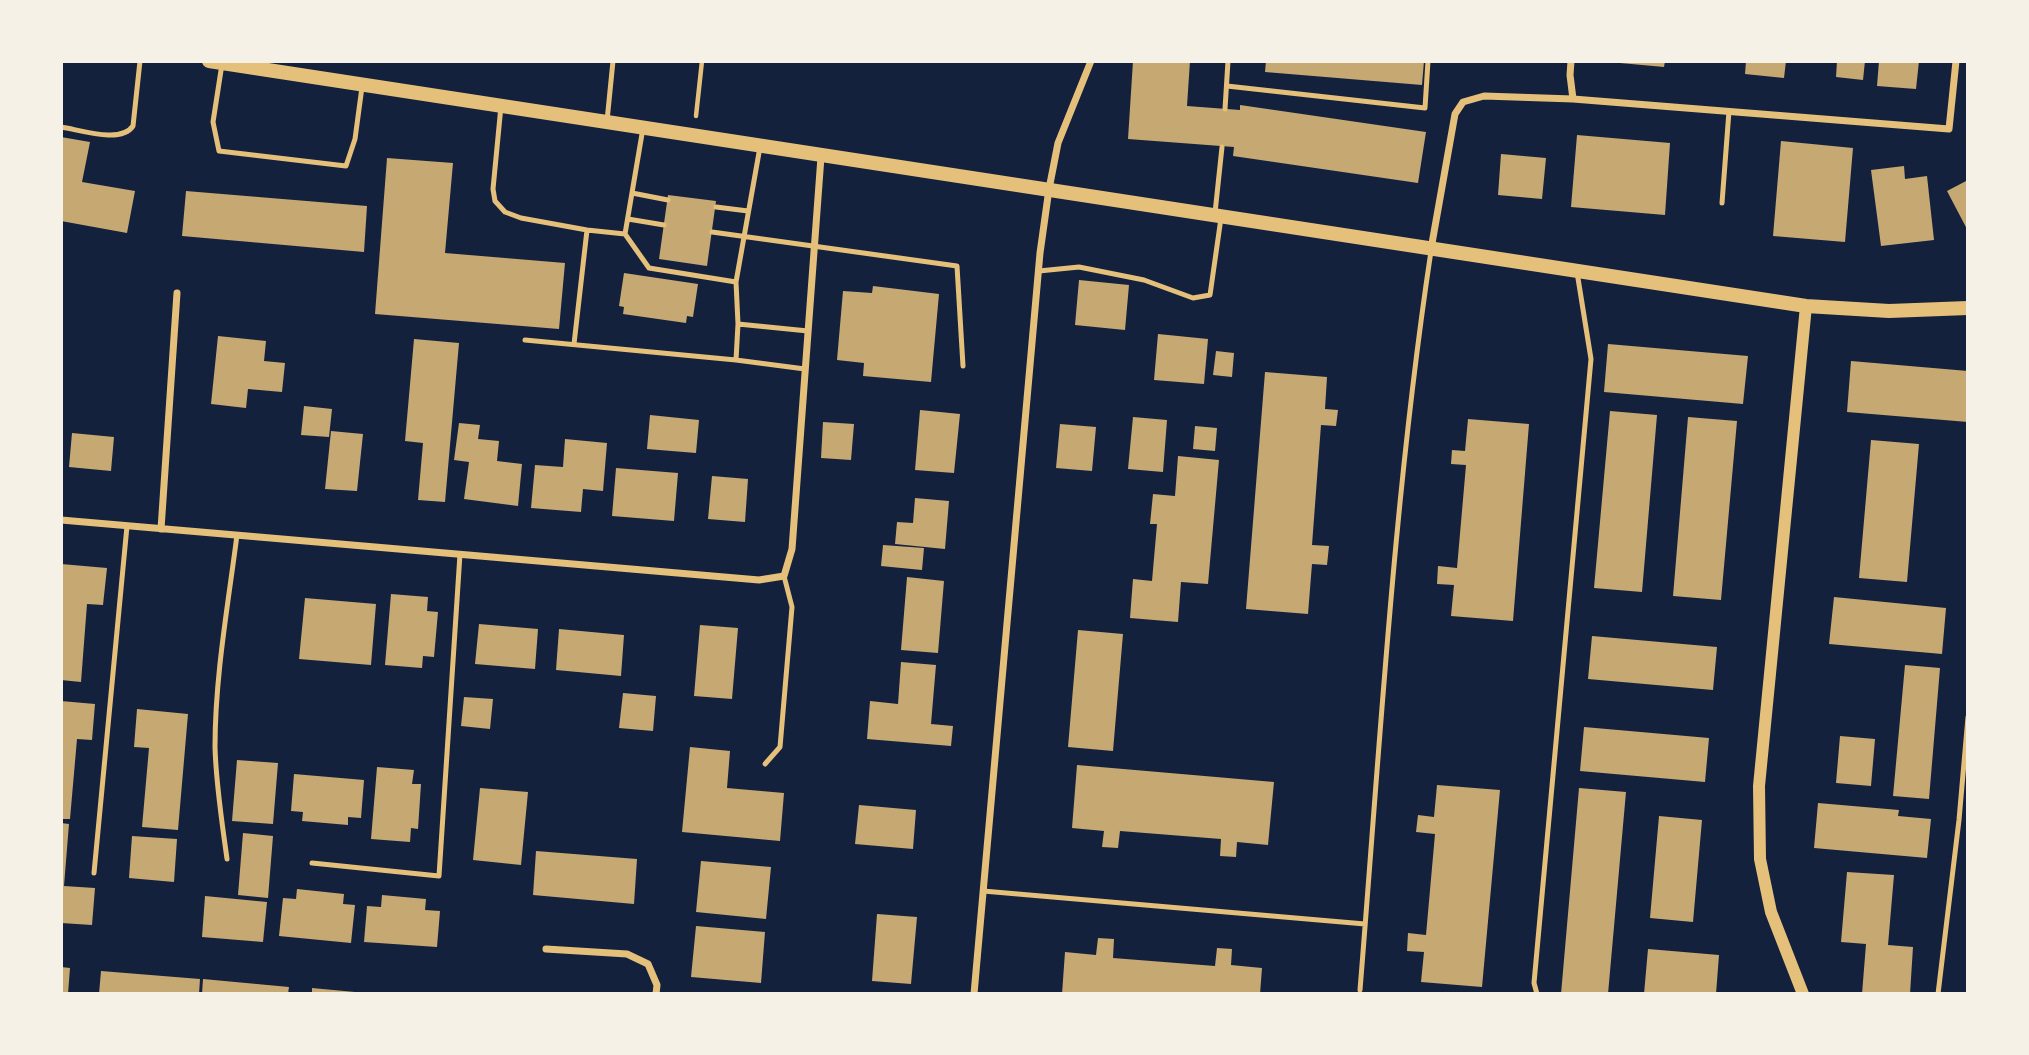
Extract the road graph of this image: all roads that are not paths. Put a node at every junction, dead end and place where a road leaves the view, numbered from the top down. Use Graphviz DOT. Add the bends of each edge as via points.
graph roads {
  1 [pos="140,61"];
  2 [pos="613,61"];
  3 [pos="1091,61"];
  4 [pos="1228,61"];
  5 [pos="1428,61"];
  6 [pos="1571,61"];
  7 [pos="1956,61"];
  8 [pos="217,62"];
  9 [pos="363,85"];
  10 [pos="1227,86"];
  11 [pos="1573,99"];
  12 [pos="501,106"];
  13 [pos="1225,109"];
  14 [pos="1729,111"];
  15 [pos="607,122"];
  16 [pos="61,127"];
  17 [pos="643,128"];
  18 [pos="760,146"];
  19 [pos="1222,147"];
  20 [pos="821,156"];
  21 [pos="1049,189"];
  22 [pos="632,193"];
  23 [pos="668,200"];
  24 [pos="1722,203"];
  25 [pos="716,207"];
  26 [pos="748,211"];
  27 [pos="1218,217"];
  28 [pos="628,219"];
  29 [pos="664,225"];
  30 [pos="587,230"];
  31 [pos="712,232"];
  32 [pos="625,234"];
  33 [pos="744,235"];
  34 [pos="815,246"];
  35 [pos="1431,248"];
  36 [pos="1039,271"];
  37 [pos="1577,272"];
  38 [pos="736,282"];
  39 [pos="177,293"];
  40 [pos="1806,306"];
  41 [pos="1968,308"];
  42 [pos="738,324"];
  43 [pos="808,331"];
  44 [pos="525,340"];
  45 [pos="574,344"];
  46 [pos="736,360"];
  47 [pos="963,366"];
  48 [pos="805,369"];
  49 [pos="61,520"];
  50 [pos="127,526"];
  51 [pos="161,529"];
  52 [pos="237,535"];
  53 [pos="460,554"];
  54 [pos="784,576"];
  55 [pos="1968,717"];
  56 [pos="765,764"];
  57 [pos="227,859"];
  58 [pos="312,863"];
  59 [pos="94,873"];
  60 [pos="983,891"];
  61 [pos="1365,924"];
  62 [pos="546,949"];
  63 [pos="1360,990"];
  64 [pos="656,994"];
  65 [pos="974,994"];
  66 [pos="1537,994"];
  67 [pos="1803,994"];
  68 [pos="1938,994"];
  1 -- 16 [label="lane" via="133,126 128,133 118,136"];
  2 -- 15 [label="lane"];
  3 -- 21 [label="street" via="1058,143"];
  4 -- 10 [label="lane"];
  5 -- 10 [label="lane" via="1425,108"];
  6 -- 11 [label="street"];
  7 -- 14 [label="street" via="1949,129"];
  8 -- 9 [label="main road"];
  8 -- 9 [label="lane" via="213,122 219,151 346,166"];
  9 -- 12 [label="main road"];
  10 -- 13 [label="lane"];
  11 -- 14 [label="street"];
  11 -- 35 [label="street" via="1484,96 1463,102 1455,114"];
  12 -- 15 [label="main road"];
  12 -- 30 [label="lane" via="495,201 505,212 521,218"];
  14 -- 24 [label="lane"];
  15 -- 17 [label="main road"];
  17 -- 18 [label="main road"];
  17 -- 22 [label="lane"];
  18 -- 20 [label="main road"];
  18 -- 26 [label="lane"];
  19 -- 27 [label="lane"];
  20 -- 21 [label="main road"];
  20 -- 34 [label="street"];
  21 -- 27 [label="main road"];
  21 -- 36 [label="street"];
  22 -- 23 [label="lane"];
  22 -- 28 [label="lane"];
  25 -- 26 [label="lane"];
  26 -- 33 [label="lane"];
  27 -- 35 [label="main road"];
  27 -- 36 [label="lane" via="1210,295 1193,298 1144,280 1079,267"];
  28 -- 29 [label="lane"];
  28 -- 32 [label="lane"];
  30 -- 32 [label="lane"];
  30 -- 45 [label="lane"];
  31 -- 33 [label="lane"];
  32 -- 38 [label="lane" via="649,268"];
  33 -- 34 [label="lane"];
  33 -- 38 [label="lane"];
  34 -- 43 [label="street"];
  34 -- 47 [label="lane" via="957,266"];
  35 -- 37 [label="main road"];
  35 -- 61 [label="lane" via="1398,527"];
  36 -- 60 [label="street"];
  37 -- 40 [label="main road"];
  37 -- 66 [label="lane" via="1591,359 1534,983"];
  38 -- 42 [label="lane"];
  39 -- 51 [label="street"];
  40 -- 41 [label="main road" via="1889,311"];
  40 -- 67 [label="street" via="1759,786 1760,859 1771,912"];
  42 -- 43 [label="lane"];
  42 -- 46 [label="lane"];
  43 -- 48 [label="street"];
  44 -- 45 [label="lane"];
  45 -- 46 [label="lane"];
  46 -- 48 [label="lane"];
  48 -- 54 [label="street" via="792,549"];
  49 -- 50 [label="street"];
  50 -- 51 [label="street"];
  50 -- 59 [label="lane"];
  51 -- 52 [label="street"];
  52 -- 53 [label="street"];
  52 -- 57 [label="lane" via="215,747"];
  53 -- 54 [label="street" via="759,580"];
  53 -- 58 [label="lane" via="439,876"];
  54 -- 56 [label="lane" via="792,607 780,747"];
  55 -- 68 [label="lane"];
  60 -- 61 [label="lane"];
  60 -- 65 [label="street"];
  61 -- 63 [label="lane"];
  62 -- 64 [label="street" via="628,954 648,964"];
}
